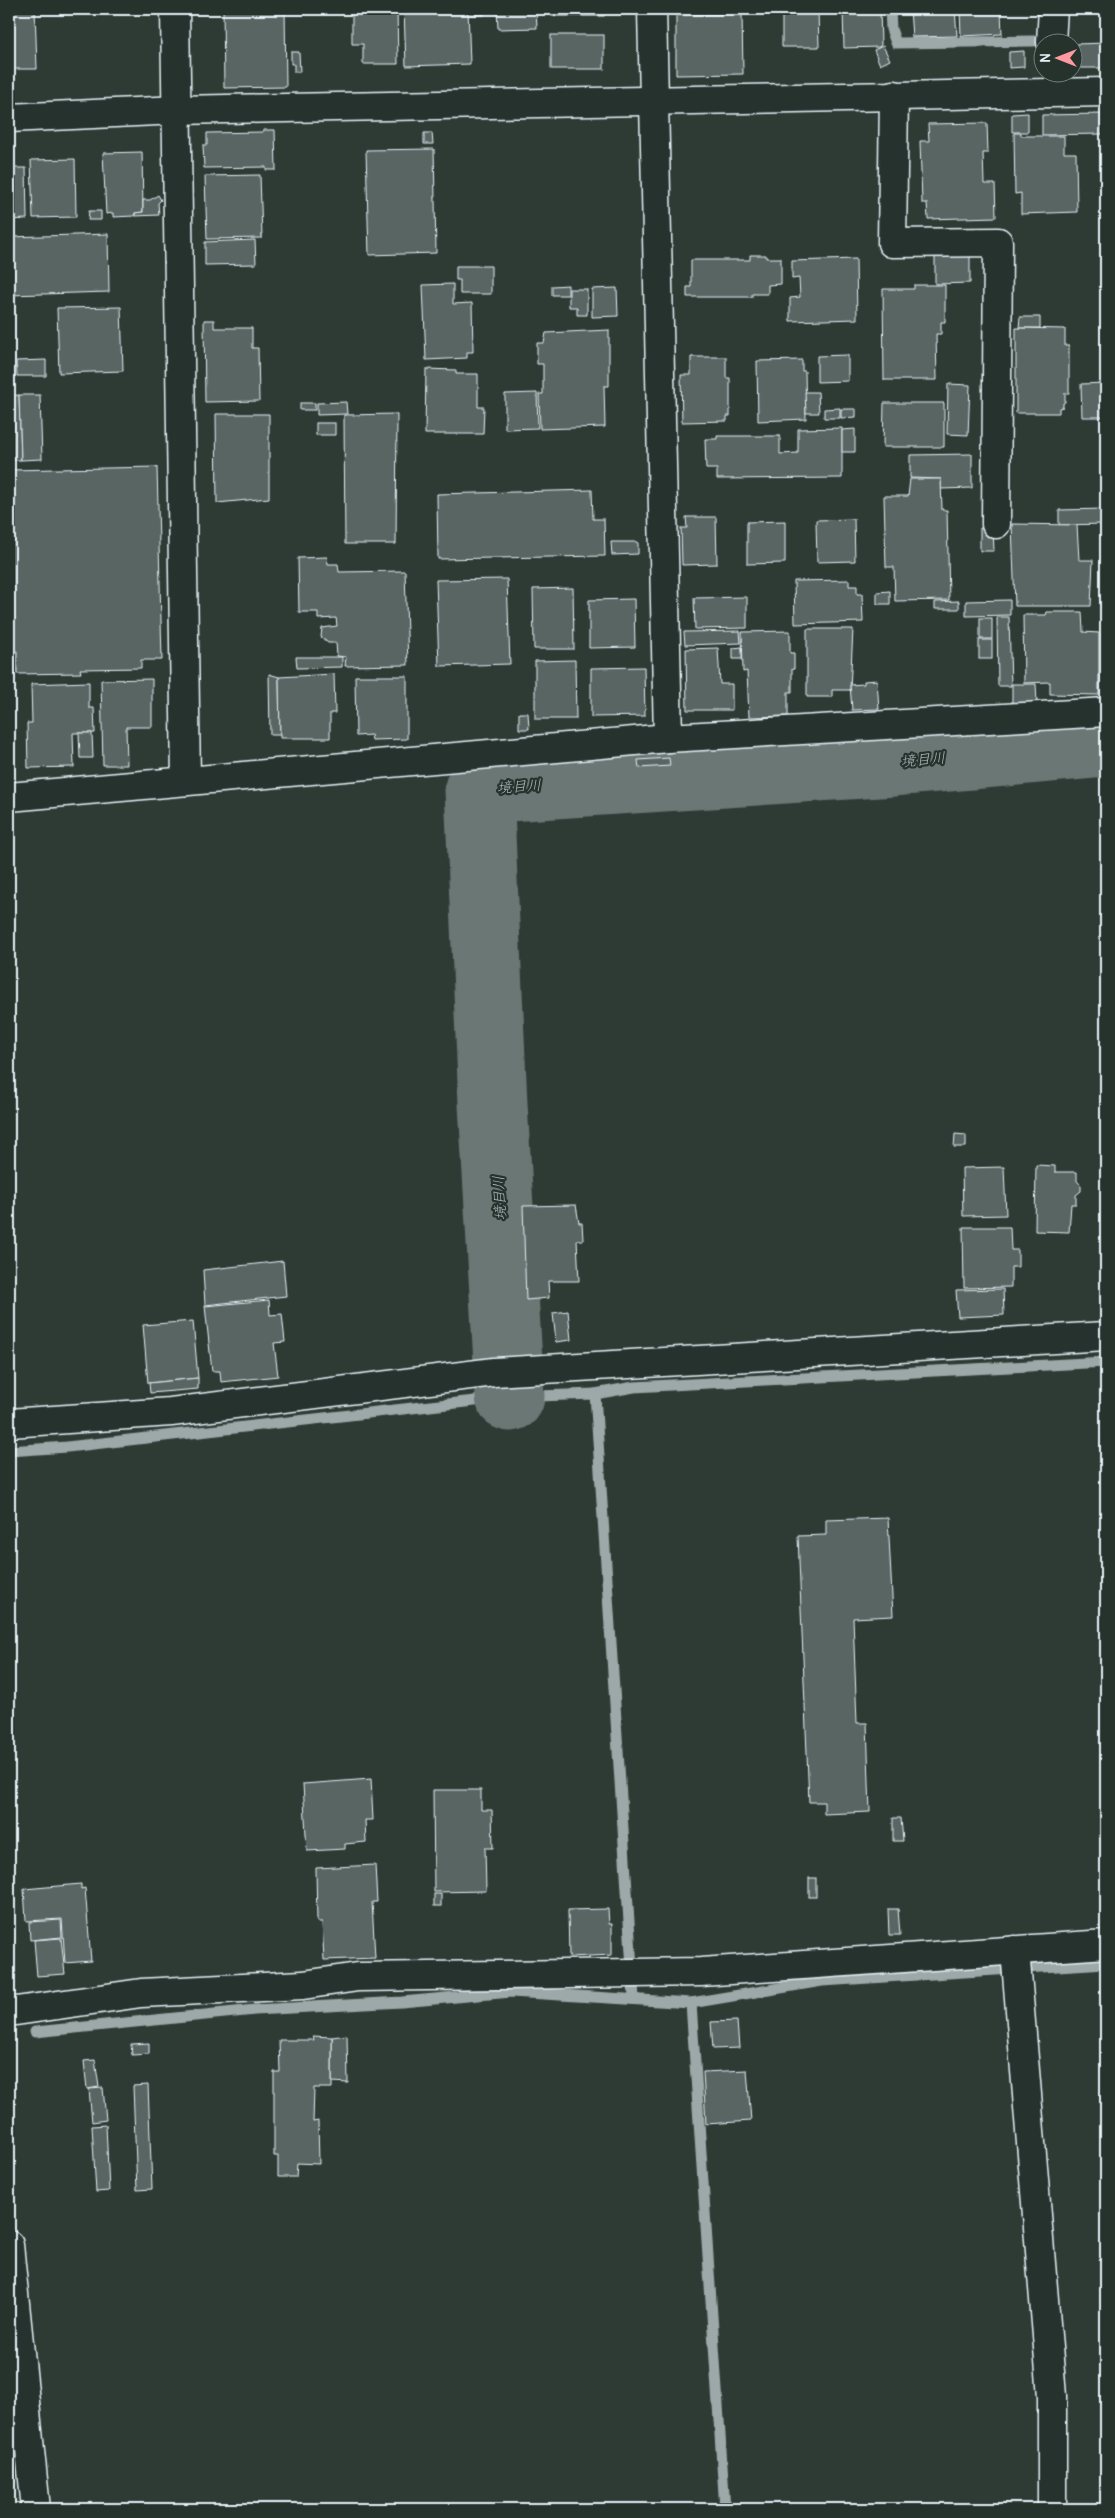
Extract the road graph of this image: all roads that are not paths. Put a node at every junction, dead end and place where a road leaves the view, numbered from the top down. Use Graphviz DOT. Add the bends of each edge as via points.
graph roads {
  1 [pos="175,9"];
  2 [pos="652,9"];
  3 [pos="1053,9"];
  4 [pos="1052,32"];
  5 [pos="1050,82"];
  6 [pos="1106,92"];
  7 [pos="894,95"];
  8 [pos="654,99"];
  9 [pos="178,110"];
  10 [pos="9,118"];
  11 [pos="996,524"];
  12 [pos="1106,712"];
  13 [pos="668,738"];
  14 [pos="186,781"];
  15 [pos="9,797"];
  16 [pos="1106,1336"];
  17 [pos="9,1423"];
  18 [pos="1106,1944"];
  19 [pos="1016,1963"];
  20 [pos="9,2012"];
  21 [pos="9,2245"];
  22 [pos="36,2509"];
  23 [pos="1052,2509"];
  1 -- 9 [label="street"];
  2 -- 8 [label="street"];
  3 -- 4 [label="street"];
  5 -- 6 [label="street"];
  5 -- 7 [label="street"];
  7 -- 8 [label="street"];
  7 -- 11 [label="street" via="892,243 998,242"];
  8 -- 9 [label="street"];
  8 -- 13 [label="street"];
  9 -- 10 [label="street"];
  9 -- 14 [label="street"];
  12 -- 13 [label="street"];
  13 -- 14 [label="street"];
  14 -- 15 [label="street"];
  16 -- 17 [label="street" via="508,1371 171,1412"];
  18 -- 19 [label="street"];
  19 -- 20 [label="street" via="634,1974 358,1977 303,1985 141,1993"];
  19 -- 23 [label="street" via="1052,2396"];
  21 -- 22 [label="street"];
}
